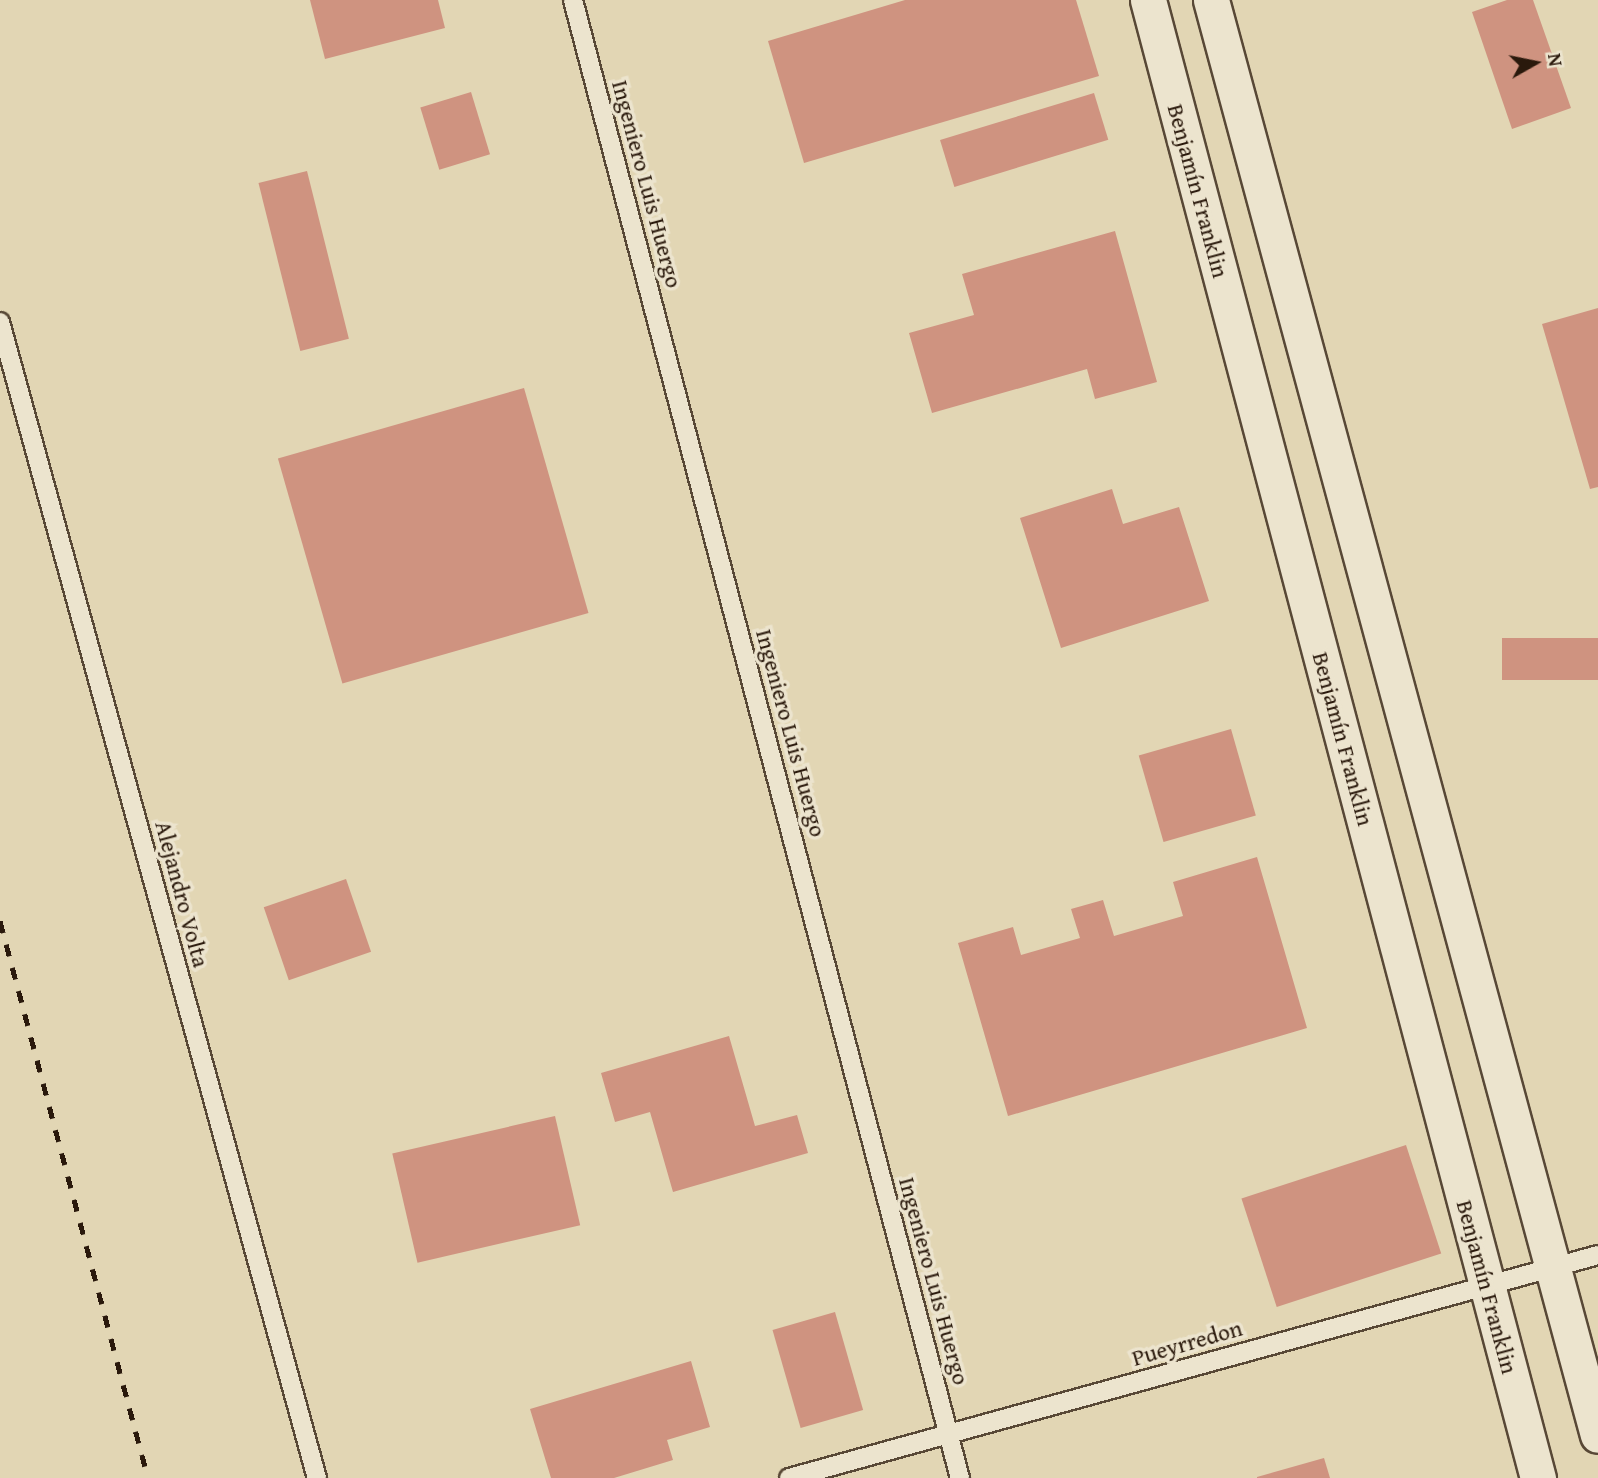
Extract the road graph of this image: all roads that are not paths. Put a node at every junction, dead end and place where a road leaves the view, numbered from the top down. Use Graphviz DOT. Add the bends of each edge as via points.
graph roads {
  1 [pos="573,0"];
  2 [pos="1148,0"];
  3 [pos="1211,0"];
  4 [pos="0,323"];
  5 [pos="1598,1255"];
  6 [pos="1553,1267"];
  7 [pos="1487,1285"];
  8 [pos="1598,1435"];
  9 [pos="949,1436"];
  10 [pos="317,1478"];
  11 [pos="789,1478"];
  12 [pos="960,1478"];
  13 [pos="1538,1478"];
  1 -- 9 [label="lane, Ingeniero Luis Huergo"];
  2 -- 7 [label="street, Benjamín Franklin"];
  3 -- 6 [label="street"];
  4 -- 10 [label="lane, Alejandro Volta"];
  5 -- 6 [label="lane, Pueyrredon"];
  6 -- 7 [label="lane, Pueyrredon"];
  6 -- 8 [label="street"];
  7 -- 9 [label="lane, Pueyrredon"];
  7 -- 13 [label="street, Benjamín Franklin"];
  9 -- 11 [label="lane, Pueyrredon"];
  9 -- 12 [label="lane, Ingeniero Luis Huergo"];
}
